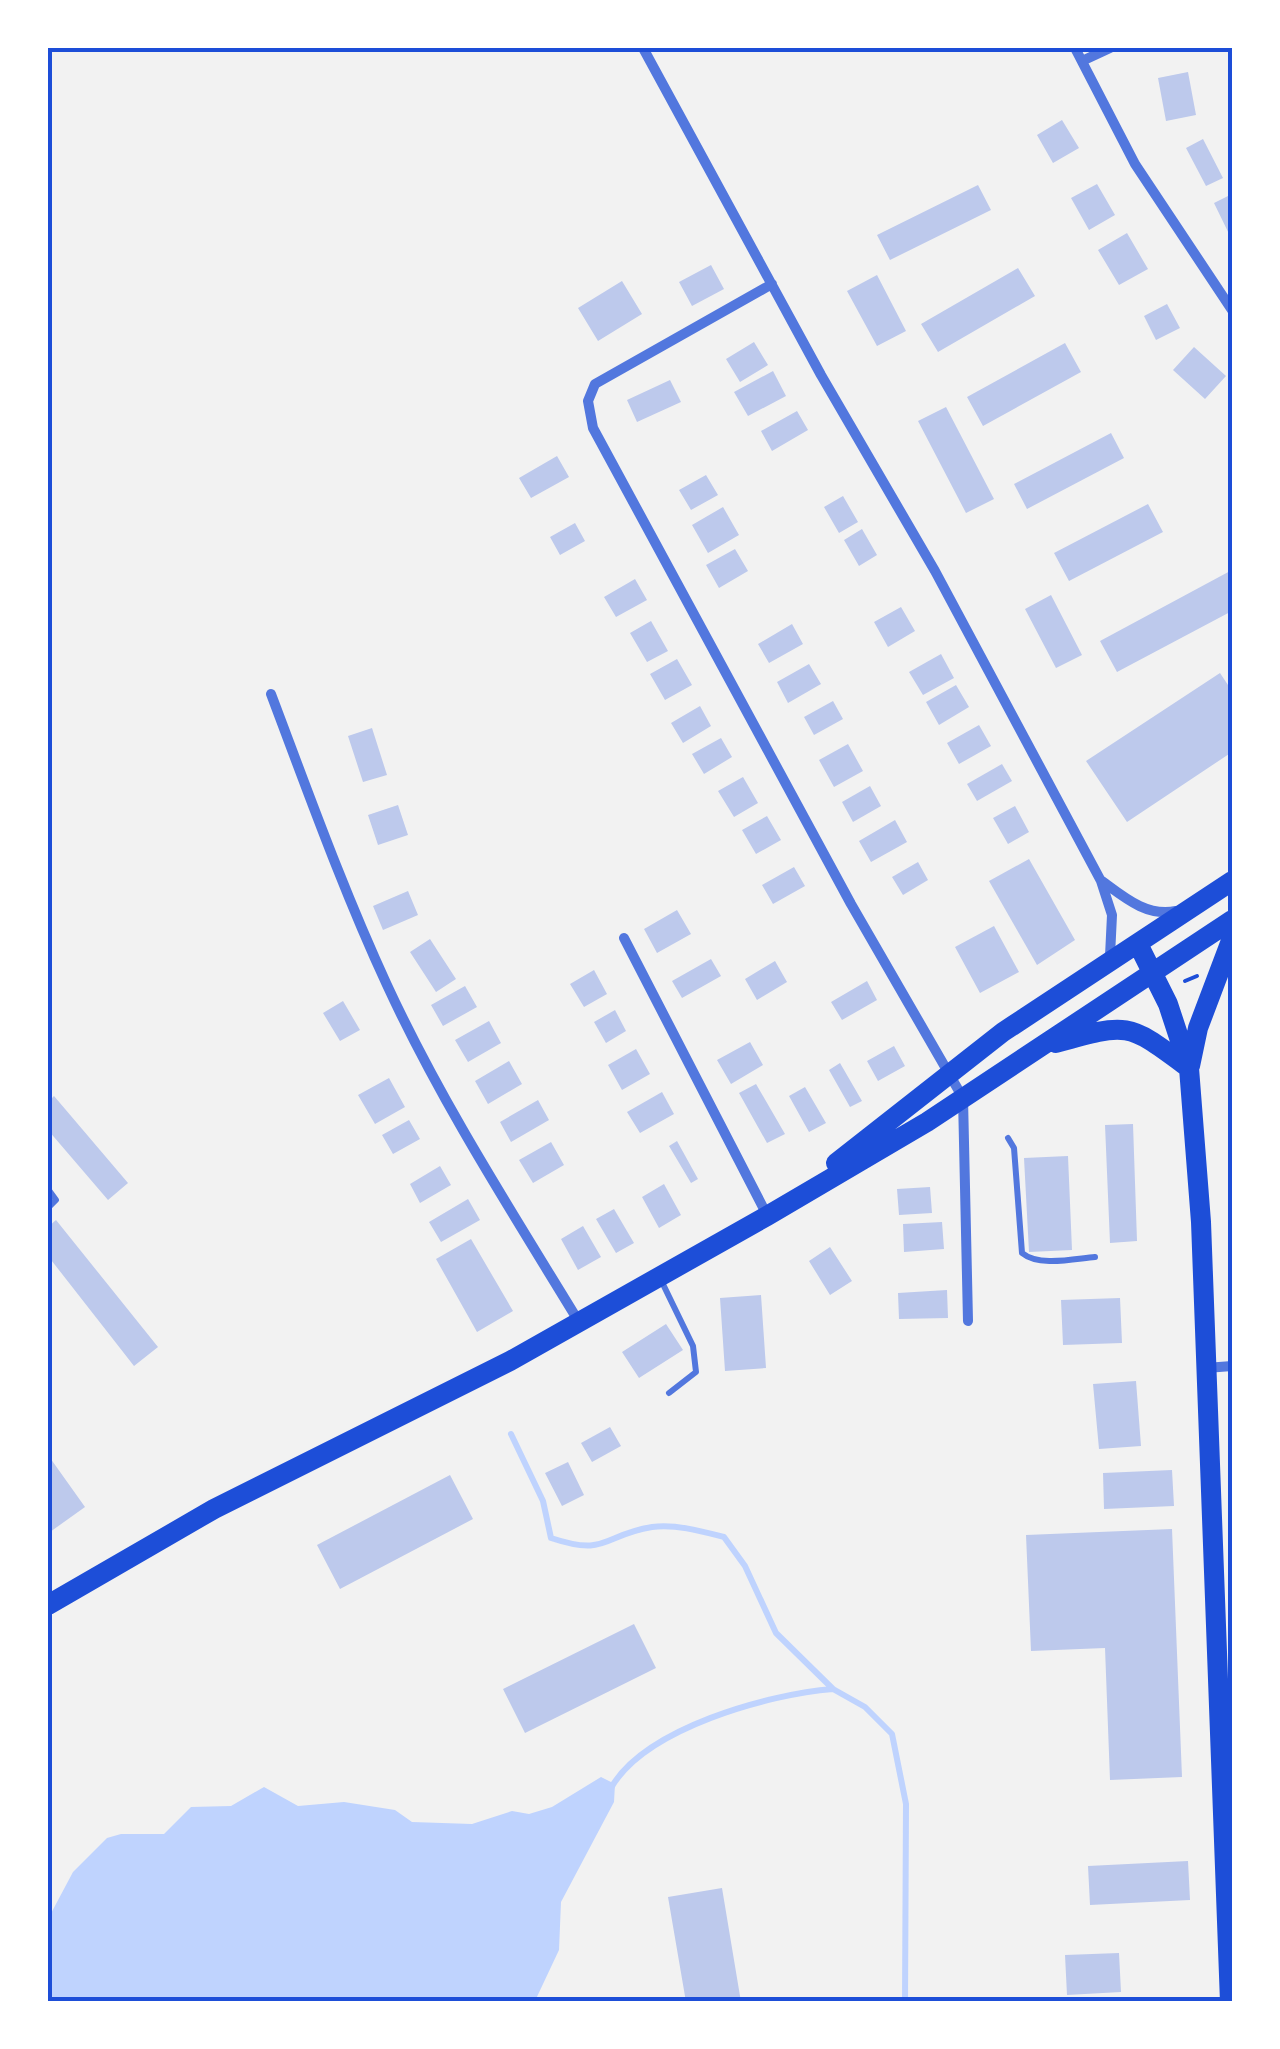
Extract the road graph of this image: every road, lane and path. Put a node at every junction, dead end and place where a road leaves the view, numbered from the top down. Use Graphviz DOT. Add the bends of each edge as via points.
graph roads {
  1 [pos="643,48"];
  2 [pos="1075,48"];
  3 [pos="1110,48"];
  4 [pos="1082,61"];
  5 [pos="772,284"];
  6 [pos="1232,310"];
  7 [pos="271,694"];
  8 [pos="1101,880"];
  9 [pos="1232,880"];
  10 [pos="1194,908"];
  11 [pos="1232,920"];
  12 [pos="624,938"];
  13 [pos="1232,938"];
  14 [pos="1139,946"];
  15 [pos="1105,968"];
  16 [pos="1154,973"];
  17 [pos="1035,1049"];
  18 [pos="1189,1068"];
  19 [pos="949,1075"];
  20 [pos="963,1098"];
  21 [pos="1008,1138"];
  22 [pos="48,1190"];
  23 [pos="48,1208"];
  24 [pos="767,1216"];
  25 [pos="1095,1257"];
  26 [pos="660,1277"];
  27 [pos="968,1321"];
  28 [pos="579,1323"];
  29 [pos="1232,1366"];
  30 [pos="1206,1368"];
  31 [pos="669,1393"];
  32 [pos="48,1605"];
  33 [pos="1230,2002"];
  1 -- 5 [label="street"];
  2 -- 4 [label="street"];
  3 -- 4 [label="street"];
  4 -- 6 [label="street" via="1136,164"];
  5 -- 8 [label="street"];
  5 -- 19 [label="street" via="595,384 588,401 592,428"];
  7 -- 28 [label="street" via="388,988"];
  8 -- 10 [label="street" via="1133,904 1161,914"];
  8 -- 15 [label="street" via="1112,915 1113,949"];
  9 -- 10 [label="main road"];
  10 -- 14 [label="main road"];
  11 -- 16 [label="main road"];
  12 -- 24 [label="street"];
  13 -- 18 [label="main road"];
  14 -- 15 [label="main road"];
  14 -- 16 [label="main road"];
  15 -- 19 [label="main road"];
  16 -- 17 [label="main road"];
  16 -- 18 [label="main road"];
  17 -- 18 [label="main road" via="1124,1028 1143,1033"];
  17 -- 20 [label="main road"];
  18 -- 30 [label="main road"];
  19 -- 20 [label="street"];
  19 -- 24 [label="main road"];
  20 -- 24 [label="main road"];
  20 -- 27 [label="street"];
  21 -- 25 [label="lane" via="1022,1253 1040,1260"];
  22 -- 23 [label="lane" via="56,1200"];
  24 -- 26 [label="main road"];
  26 -- 28 [label="main road"];
  26 -- 31 [label="lane" via="693,1346 696,1372"];
  28 -- 32 [label="main road" via="214,1509"];
  29 -- 30 [label="street"];
  30 -- 33 [label="main road"];
}
